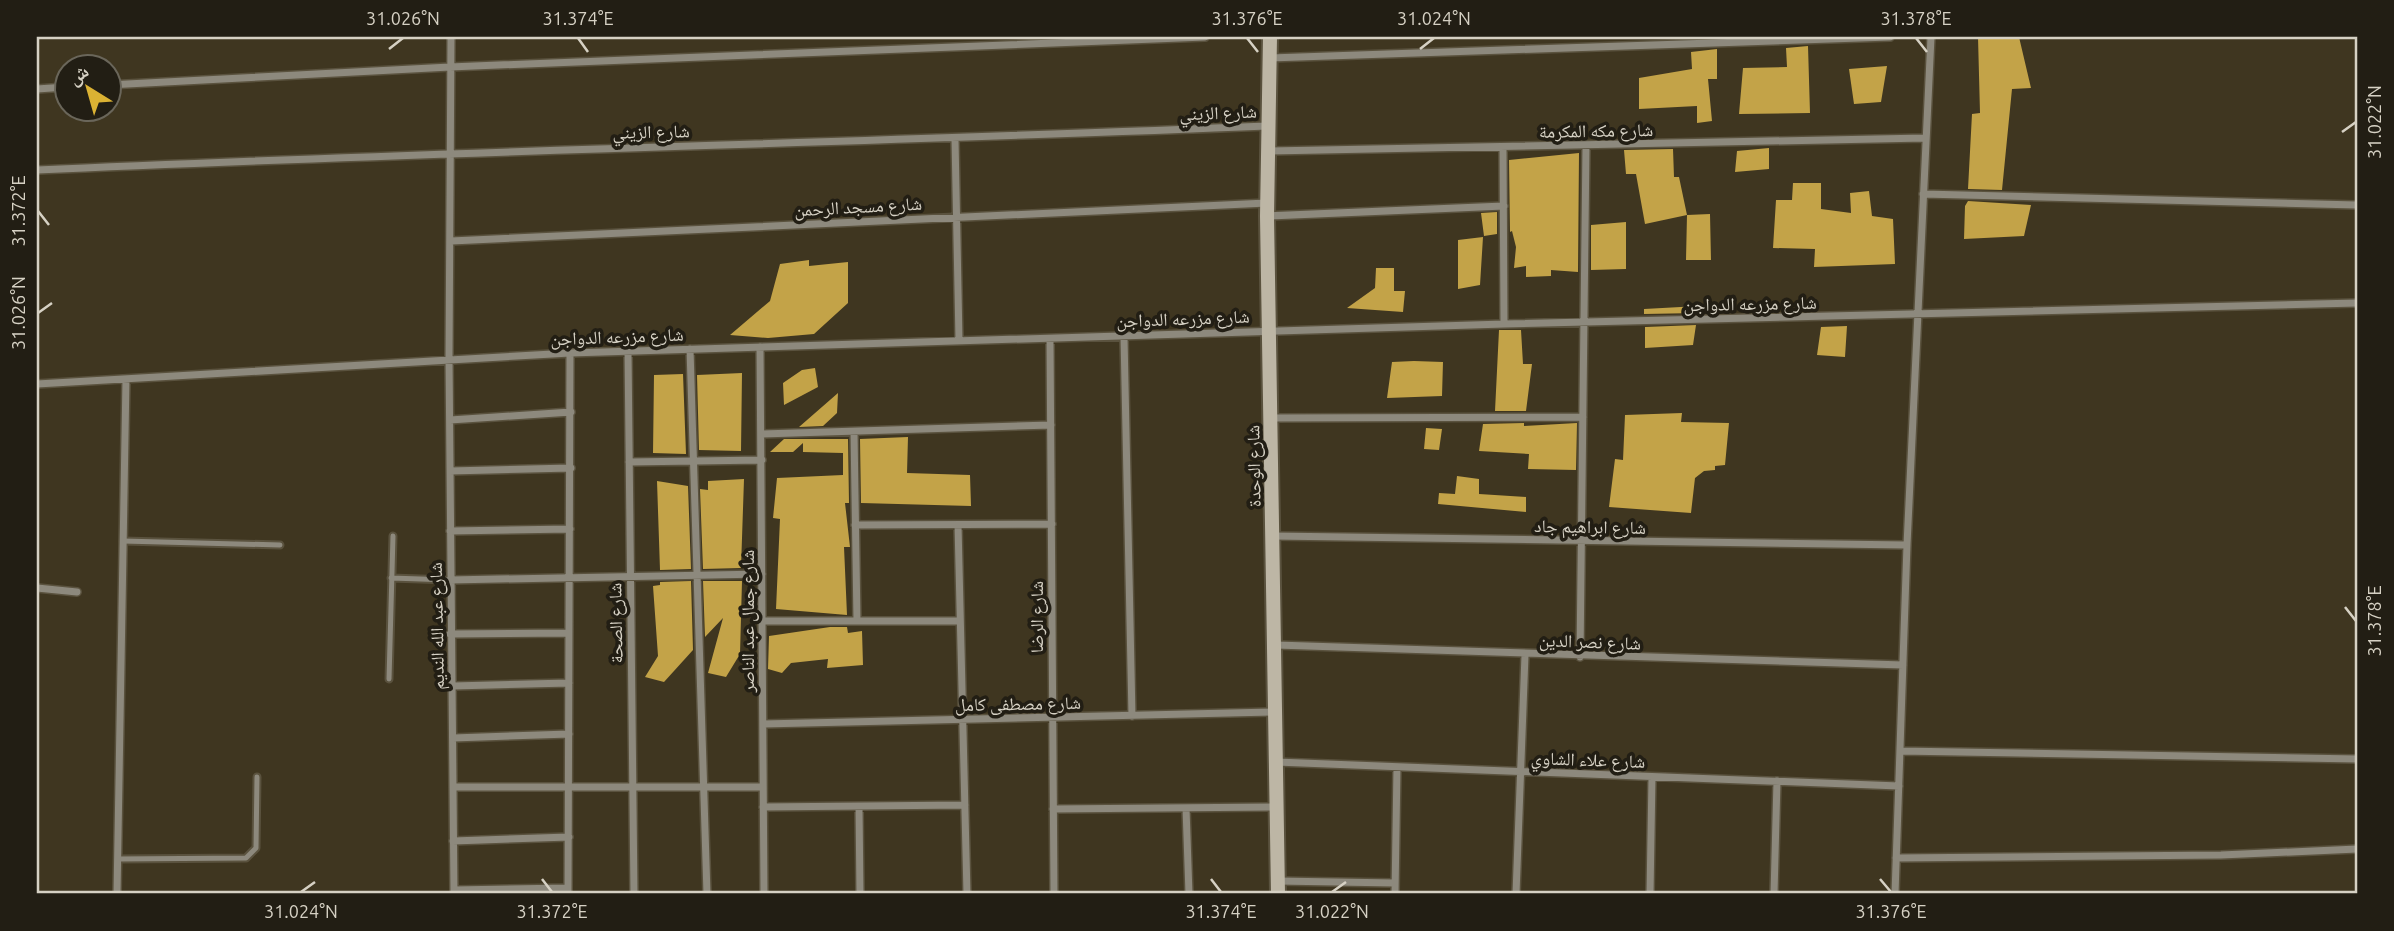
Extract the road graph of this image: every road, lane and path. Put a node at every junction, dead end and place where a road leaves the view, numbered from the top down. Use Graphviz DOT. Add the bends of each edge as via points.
graph roads {
  1 [pos="452,37"];
  2 [pos="1205,37"];
  3 [pos="1270,37"];
  4 [pos="1890,37"];
  5 [pos="1931,37"];
  6 [pos="1269,58"];
  7 [pos="450,67"];
  8 [pos="122,84"];
  9 [pos="1267,126"];
  10 [pos="1925,138"];
  11 [pos="955,139"];
  12 [pos="1586,146"];
  13 [pos="1503,147"];
  14 [pos="450,151"];
  15 [pos="1267,151"];
  16 [pos="37,170"];
  17 [pos="1923,194"];
  18 [pos="2357,205"];
  19 [pos="1504,206"];
  20 [pos="1267,210"];
  21 [pos="957,217"];
  22 [pos="451,241"];
  23 [pos="2357,303"];
  24 [pos="1919,315"];
  25 [pos="1584,322"];
  26 [pos="1504,324"];
  27 [pos="1270,330"];
  28 [pos="1124,337"];
  29 [pos="1051,339"];
  30 [pos="959,340"];
  31 [pos="761,347"];
  32 [pos="690,349"];
  33 [pos="628,351"];
  34 [pos="570,353"];
  35 [pos="449,358"];
  36 [pos="127,379"];
  37 [pos="37,384"];
  38 [pos="571,412"];
  39 [pos="1583,416"];
  40 [pos="1271,418"];
  41 [pos="450,420"];
  42 [pos="1051,425"];
  43 [pos="854,432"];
  44 [pos="762,434"];
  45 [pos="762,460"];
  46 [pos="694,461"];
  47 [pos="629,462"];
  48 [pos="571,468"];
  49 [pos="450,471"];
  50 [pos="1052,524"];
  51 [pos="855,525"];
  52 [pos="958,525"];
  53 [pos="570,529"];
  54 [pos="450,531"];
  55 [pos="393,536"];
  56 [pos="1273,536"];
  57 [pos="123,541"];
  58 [pos="1582,542"];
  59 [pos="280,545"];
  60 [pos="1907,545"];
  61 [pos="762,574"];
  62 [pos="697,575"];
  63 [pos="630,576"];
  64 [pos="569,577"];
  65 [pos="391,578"];
  66 [pos="450,580"];
  67 [pos="37,588"];
  68 [pos="77,592"];
  69 [pos="762,621"];
  70 [pos="858,621"];
  71 [pos="960,621"];
  72 [pos="569,633"];
  73 [pos="450,634"];
  74 [pos="1276,646"];
  75 [pos="1525,655"];
  76 [pos="1580,657"];
  77 [pos="1903,665"];
  78 [pos="389,679"];
  79 [pos="569,682"];
  80 [pos="453,686"];
  81 [pos="1275,712"];
  82 [pos="1132,716"];
  83 [pos="1053,718"];
  84 [pos="963,720"];
  85 [pos="763,724"];
  86 [pos="569,734"];
  87 [pos="453,738"];
  88 [pos="1900,751"];
  89 [pos="2357,759"];
  90 [pos="1276,762"];
  91 [pos="1397,767"];
  92 [pos="1521,772"];
  93 [pos="1652,776"];
  94 [pos="257,777"];
  95 [pos="1777,781"];
  96 [pos="1899,786"];
  97 [pos="453,787"];
  98 [pos="568,787"];
  99 [pos="632,787"];
  100 [pos="703,787"];
  101 [pos="762,787"];
  102 [pos="965,805"];
  103 [pos="763,807"];
  104 [pos="859,807"];
  105 [pos="1277,807"];
  106 [pos="1186,808"];
  107 [pos="1053,809"];
  108 [pos="569,837"];
  109 [pos="453,841"];
  110 [pos="2357,849"];
  111 [pos="1896,858"];
  112 [pos="118,859"];
  113 [pos="1395,883"];
  114 [pos="1278,888"];
  115 [pos="568,891"];
  116 [pos="454,892"];
  117 [pos="117,894"];
  118 [pos="634,894"];
  119 [pos="707,894"];
  120 [pos="764,894"];
  121 [pos="860,894"];
  122 [pos="967,894"];
  123 [pos="1054,894"];
  124 [pos="1189,894"];
  125 [pos="1395,894"];
  126 [pos="1516,894"];
  127 [pos="1650,894"];
  128 [pos="1773,894"];
  129 [pos="1895,894"];
  1 -- 7 [label="street, شارع عبد الله النديم"];
  2 -- 7 [label="street"];
  3 -- 6 [label="street, شارع الوحدة"];
  4 -- 6 [label="street"];
  5 -- 10 [label="street"];
  6 -- 9 [label="street, شارع الوحدة"];
  7 -- 8 [label="street"];
  7 -- 14 [label="street, شارع عبد الله النديم"];
  9 -- 11 [label="street, شارع الزيني"];
  9 -- 15 [label="street, شارع الوحدة"];
  10 -- 12 [label="street, شارع مكه المكرمة"];
  10 -- 17 [label="street"];
  11 -- 14 [label="street, شارع الزيني"];
  11 -- 21 [label="street"];
  12 -- 13 [label="street, شارع مكه المكرمة"];
  12 -- 25 [label="street"];
  13 -- 15 [label="street, شارع مكه المكرمة"];
  13 -- 19 [label="street"];
  14 -- 16 [label="street, شارع الزيني"];
  14 -- 22 [label="street, شارع عبد الله النديم"];
  15 -- 20 [label="street, شارع الوحدة"];
  17 -- 18 [label="street"];
  17 -- 24 [label="street"];
  19 -- 20 [label="street, شارع مسجد الرحمن"];
  19 -- 26 [label="street"];
  20 -- 21 [label="street, شارع مسجد الرحمن"];
  20 -- 27 [label="street, شارع الوحدة"];
  21 -- 22 [label="street, شارع مسجد الرحمن"];
  21 -- 30 [label="street"];
  22 -- 35 [label="street, شارع عبد الله النديم"];
  23 -- 24 [label="street, شارع مزرعه الدواجن"];
  24 -- 25 [label="street, شارع مزرعه الدواجن"];
  24 -- 60 [label="street"];
  25 -- 26 [label="street, شارع مزرعه الدواجن"];
  25 -- 39 [label="street"];
  26 -- 27 [label="street, شارع مزرعه الدواجن"];
  27 -- 28 [label="street, شارع مزرعه الدواجن"];
  27 -- 40 [label="street, شارع الوحدة"];
  28 -- 29 [label="street, شارع مزرعه الدواجن"];
  28 -- 82 [label="street"];
  29 -- 30 [label="street, شارع مزرعه الدواجن"];
  29 -- 42 [label="street, شارع الرضا"];
  30 -- 31 [label="street, شارع مزرعه الدواجن"];
  31 -- 32 [label="street, شارع مزرعه الدواجن"];
  31 -- 44 [label="street, شارع جمال عبد الناصر"];
  32 -- 33 [label="street, شارع مزرعه الدواجن"];
  32 -- 46 [label="street"];
  33 -- 34 [label="street, شارع مزرعه الدواجن"];
  33 -- 47 [label="street, شارع الصحة"];
  34 -- 35 [label="street, شارع مزرعه الدواجن"];
  34 -- 38 [label="street"];
  35 -- 36 [label="street, شارع مزرعه الدواجن"];
  35 -- 41 [label="street, شارع عبد الله النديم"];
  36 -- 37 [label="street, شارع مزرعه الدواجن"];
  36 -- 57 [label="street"];
  38 -- 41 [label="street"];
  38 -- 48 [label="street"];
  39 -- 40 [label="street"];
  39 -- 58 [label="street"];
  40 -- 56 [label="street, شارع الوحدة"];
  41 -- 49 [label="street, شارع عبد الله النديم"];
  42 -- 43 [label="street"];
  42 -- 50 [label="street, شارع الرضا"];
  43 -- 44 [label="street"];
  43 -- 51 [label="street"];
  44 -- 45 [label="street, شارع جمال عبد الناصر"];
  45 -- 46 [label="street"];
  45 -- 61 [label="street, شارع جمال عبد الناصر"];
  46 -- 47 [label="street"];
  46 -- 62 [label="street"];
  47 -- 63 [label="street, شارع الصحة"];
  48 -- 49 [label="street"];
  48 -- 53 [label="street"];
  49 -- 54 [label="street, شارع عبد الله النديم"];
  50 -- 52 [label="street"];
  50 -- 83 [label="street, شارع الرضا"];
  51 -- 52 [label="street"];
  51 -- 70 [label="street"];
  52 -- 71 [label="street"];
  53 -- 54 [label="street"];
  53 -- 64 [label="street"];
  54 -- 66 [label="street, شارع عبد الله النديم"];
  55 -- 65 [label="lane"];
  56 -- 58 [label="street, شارع ابراهيم جاد"];
  56 -- 74 [label="street, شارع الوحدة"];
  57 -- 59 [label="lane"];
  57 -- 112 [label="street"];
  58 -- 60 [label="street, شارع ابراهيم جاد"];
  58 -- 76 [label="street"];
  60 -- 77 [label="street"];
  61 -- 62 [label="street"];
  61 -- 69 [label="street, شارع جمال عبد الناصر"];
  62 -- 63 [label="street"];
  62 -- 100 [label="street"];
  63 -- 64 [label="street"];
  63 -- 99 [label="street, شارع الصحة"];
  64 -- 66 [label="street"];
  64 -- 72 [label="street"];
  65 -- 66 [label="lane"];
  65 -- 78 [label="lane"];
  66 -- 73 [label="street, شارع عبد الله النديم"];
  67 -- 68 [label="street"];
  69 -- 70 [label="street"];
  69 -- 85 [label="street, شارع جمال عبد الناصر"];
  70 -- 71 [label="street"];
  71 -- 84 [label="street"];
  72 -- 73 [label="street"];
  72 -- 79 [label="street"];
  73 -- 80 [label="street, شارع عبد الله النديم"];
  74 -- 75 [label="street, شارع نصر الدين"];
  74 -- 81 [label="street, شارع الوحدة"];
  75 -- 76 [label="street, شارع نصر الدين"];
  75 -- 92 [label="street"];
  76 -- 77 [label="street, شارع نصر الدين"];
  77 -- 88 [label="street"];
  79 -- 80 [label="street"];
  79 -- 86 [label="street"];
  80 -- 87 [label="street, شارع عبد الله النديم"];
  81 -- 82 [label="street, شارع مصطفى كامل"];
  81 -- 90 [label="street, شارع الوحدة"];
  82 -- 83 [label="street, شارع مصطفى كامل"];
  83 -- 84 [label="street, شارع مصطفى كامل"];
  83 -- 107 [label="street, شارع الرضا"];
  84 -- 85 [label="street, شارع مصطفى كامل"];
  84 -- 102 [label="street"];
  85 -- 101 [label="street, شارع جمال عبد الناصر"];
  86 -- 87 [label="street"];
  86 -- 98 [label="street"];
  87 -- 97 [label="street, شارع عبد الله النديم"];
  88 -- 89 [label="street"];
  88 -- 96 [label="street"];
  90 -- 91 [label="street, شارع علاء الشاوي"];
  90 -- 105 [label="street, شارع الوحدة"];
  91 -- 92 [label="street, شارع علاء الشاوي"];
  91 -- 113 [label="street"];
  92 -- 93 [label="street, شارع علاء الشاوي"];
  92 -- 126 [label="street"];
  93 -- 95 [label="street, شارع علاء الشاوي"];
  93 -- 127 [label="street"];
  94 -- 112 [label="lane" via="256,848 246,858"];
  95 -- 96 [label="street, شارع علاء الشاوي"];
  95 -- 128 [label="street"];
  96 -- 111 [label="street"];
  97 -- 98 [label="street"];
  97 -- 109 [label="street, شارع عبد الله النديم"];
  98 -- 99 [label="street"];
  98 -- 108 [label="street"];
  99 -- 100 [label="street"];
  99 -- 118 [label="street, شارع الصحة"];
  100 -- 101 [label="street"];
  100 -- 119 [label="street"];
  101 -- 103 [label="street, شارع جمال عبد الناصر"];
  102 -- 104 [label="street"];
  102 -- 122 [label="street"];
  103 -- 104 [label="street"];
  103 -- 120 [label="street, شارع جمال عبد الناصر"];
  104 -- 121 [label="street"];
  105 -- 106 [label="street"];
  105 -- 114 [label="street, شارع الوحدة"];
  106 -- 107 [label="street"];
  106 -- 124 [label="street"];
  107 -- 123 [label="street, شارع الرضا"];
  108 -- 109 [label="street"];
  108 -- 115 [label="street"];
  109 -- 116 [label="street, شارع عبد الله النديم"];
  110 -- 111 [label="street"];
  111 -- 129 [label="street"];
  112 -- 117 [label="street"];
  113 -- 114 [label="street"];
  113 -- 125 [label="street"];
  115 -- 116 [label="street"];
}
